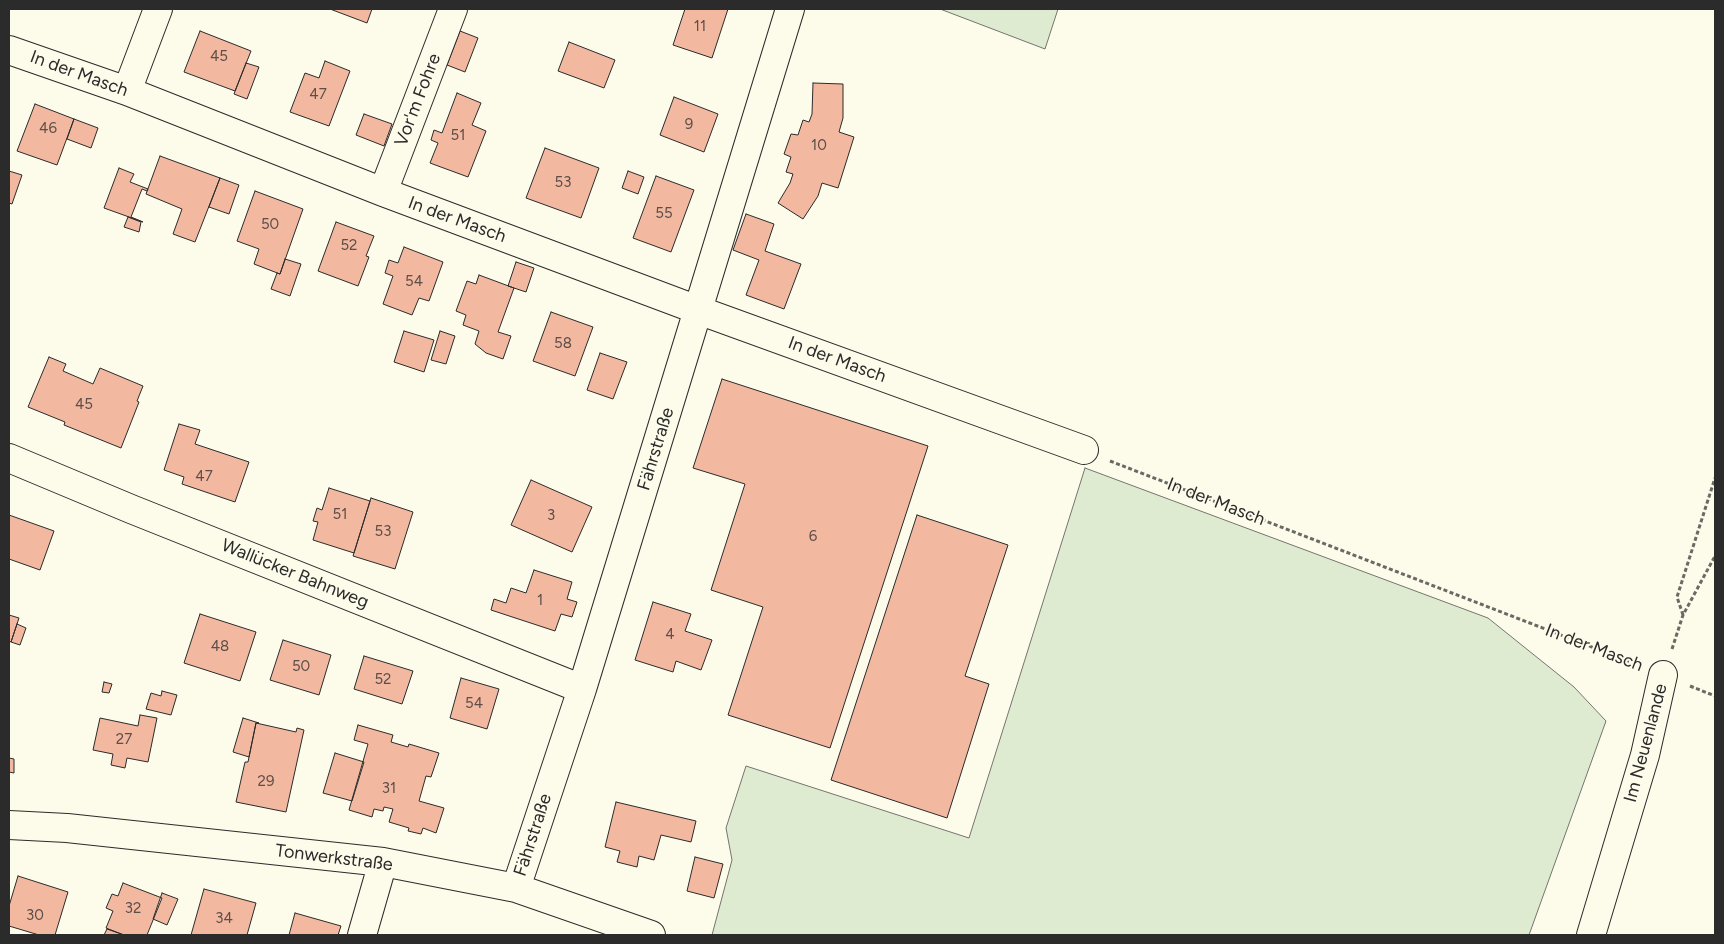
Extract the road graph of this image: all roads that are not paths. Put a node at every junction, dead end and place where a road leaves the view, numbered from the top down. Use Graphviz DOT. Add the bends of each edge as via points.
graph roads {
  1 [pos="158,9"];
  2 [pos="453,9"];
  3 [pos="790,9"];
  4 [pos="9,50"];
  5 [pos="127,91"];
  6 [pos="383,192"];
  7 [pos="698,310"];
  8 [pos="1084,450"];
  9 [pos="9,458"];
  10 [pos="1663,675"];
  11 [pos="582,689"];
  12 [pos="9,825"];
  13 [pos="383,862"];
  14 [pos="516,888"];
  15 [pos="362,935"];
  16 [pos="651,935"];
  17 [pos="1591,935"];
  1 -- 5 [label="street"];
  2 -- 6 [label="street, Vor'm Fohre"];
  3 -- 7 [label="street, Fährstraße"];
  4 -- 5 [label="street, In der Masch"];
  5 -- 6 [label="street, In der Masch"];
  6 -- 7 [label="street, In der Masch"];
  7 -- 8 [label="street, In der Masch"];
  7 -- 11 [label="street, Fährstraße"];
  9 -- 11 [label="street, Wallücker Bahnweg"];
  10 -- 17 [label="street, Im Neuenlande" via="1645,756"];
  11 -- 14 [label="street, Fährstraße"];
  12 -- 13 [label="street, Tonwerkstraße" via="67,828"];
  13 -- 14 [label="street, Tonwerkstraße"];
  13 -- 15 [label="street"];
  14 -- 16 [label="street, Tonwerkstraße"];
}
